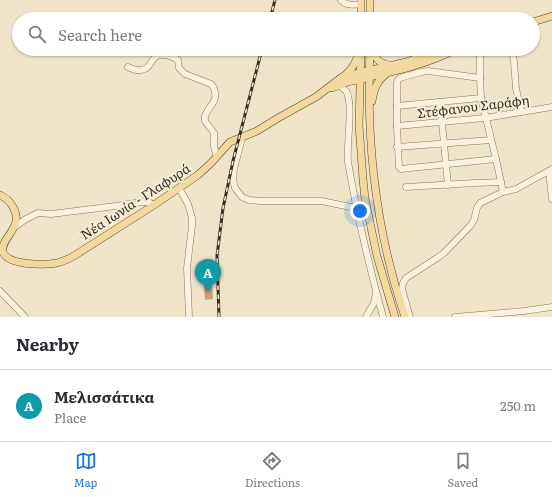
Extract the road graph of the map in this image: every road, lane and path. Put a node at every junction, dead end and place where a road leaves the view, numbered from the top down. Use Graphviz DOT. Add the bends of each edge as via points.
graph roads {
  1 [pos="341,0"];
  2 [pos="370,0"];
  3 [pos="361,2"];
  4 [pos="370,12"];
  5 [pos="552,16"];
  6 [pos="540,20"];
  7 [pos="155,56"];
  8 [pos="171,56"];
  9 [pos="358,56"];
  10 [pos="361,56"];
  11 [pos="370,56"];
  12 [pos="375,56"];
  13 [pos="424,56"];
  14 [pos="445,56"];
  15 [pos="480,56"];
  16 [pos="513,56"];
  17 [pos="392,65"];
  18 [pos="128,67"];
  19 [pos="388,73"];
  20 [pos="369,74"];
  21 [pos="361,76"];
  22 [pos="480,78"];
  23 [pos="341,82"];
  24 [pos="481,98"];
  25 [pos="360,101"];
  26 [pos="440,102"];
  27 [pos="397,106"];
  28 [pos="552,106"];
  29 [pos="521,112"];
  30 [pos="369,117"];
  31 [pos="486,118"];
  32 [pos="442,123"];
  33 [pos="397,126"];
  34 [pos="242,138"];
  35 [pos="491,140"];
  36 [pos="445,144"];
  37 [pos="397,147"];
  38 [pos="218,156"];
  39 [pos="496,159"];
  40 [pos="446,165"];
  41 [pos="551,170"];
  42 [pos="501,182"];
  43 [pos="448,185"];
  44 [pos="406,187"];
  45 [pos="179,188"];
  46 [pos="503,192"];
  47 [pos="0,194"];
  48 [pos="552,199"];
  49 [pos="154,205"];
  50 [pos="356,208"];
  51 [pos="12,229"];
  52 [pos="1,251"];
  53 [pos="0,291"];
  54 [pos="377,291"];
  55 [pos="552,307"];
  56 [pos="25,317"];
  57 [pos="189,317"];
  58 [pos="366,317"];
  59 [pos="383,317"];
  60 [pos="395,317"];
  61 [pos="405,317"];
  62 [pos="410,317"];
  63 [pos="455,317"];
  1 -- 3 [label="street" via="347,5"];
  2 -- 4 [label="main road"];
  5 -- 6 [label="main road"];
  7 -- 18 [label="street" via="142,70"];
  8 -- 38 [label="street" via="178,60 185,74 214,86 216,98 206,113 205,121 214,133 214,145"];
  9 -- 23 [label="main road" via="353,68"];
  10 -- 21 [label="main road"];
  11 -- 20 [label="main road"];
  12 -- 17 [label="main road" via="380,62"];
  13 -- 17 [label="main road"];
  14 -- 19 [label="main road"];
  15 -- 22 [label="street"];
  16 -- 29 [label="street"];
  17 -- 20 [label="main road"];
  19 -- 20 [label="main road"];
  19 -- 30 [label="main road" via="376,86"];
  20 -- 21 [label="main road, Νέα Ιωνία - Γλαφυρά"];
  20 -- 30 [label="main road"];
  21 -- 23 [label="main road, Νέα Ιωνία - Γλαφυρά"];
  21 -- 25 [label="main road"];
  22 -- 24 [label="street"];
  22 -- 27 [label="street" via="428,71 400,78 397,82"];
  23 -- 25 [label="main road" via="354,88"];
  23 -- 34 [label="main road, Νέα Ιωνία - Γλαφυρά"];
  23 -- 50 [label="street" via="349,100 347,158"];
  24 -- 26 [label="street"];
  24 -- 31 [label="street"];
  25 -- 60 [label="main road" via="360,141 365,199 377,256"];
  26 -- 27 [label="street"];
  26 -- 32 [label="street"];
  27 -- 33 [label="street"];
  28 -- 29 [label="street, Στέφανου Σαράφη"];
  29 -- 31 [label="street, Στέφανου Σαράφη"];
  30 -- 61 [label="main road" via="381,224"];
  31 -- 32 [label="street, Στέφανου Σαράφη"];
  31 -- 35 [label="street"];
  32 -- 33 [label="street, Στέφανου Σαράφη"];
  32 -- 36 [label="street"];
  33 -- 37 [label="street"];
  34 -- 38 [label="main road, Νέα Ιωνία - Γλαφυρά" via="230,142"];
  34 -- 50 [label="street" via="233,180 242,198 261,201 321,201"];
  35 -- 36 [label="street"];
  35 -- 39 [label="street"];
  36 -- 37 [label="street"];
  36 -- 40 [label="street"];
  37 -- 40 [label="street" via="401,169"];
  38 -- 45 [label="main road, Νέα Ιωνία - Γλαφυρά" via="203,171"];
  39 -- 40 [label="street"];
  39 -- 42 [label="street"];
  40 -- 43 [label="street"];
  41 -- 46 [label="street" via="516,189"];
  41 -- 48 [label="street"];
  42 -- 43 [label="street"];
  42 -- 46 [label="street"];
  43 -- 44 [label="street"];
  45 -- 49 [label="main road, Νέα Ιωνία - Γλαφυρά"];
  45 -- 57 [label="street" via="192,218 187,268"];
  46 -- 62 [label="street" via="480,203 471,225 444,253 409,275 404,281 402,289"];
  47 -- 51 [label="main road, Νέα Ιωνία - Γλαφυρά" via="9,201 16,213"];
  49 -- 51 [label="street" via="150,202 140,202 38,214"];
  49 -- 52 [label="main road, Νέα Ιωνία - Γλαφυρά" via="62,261 45,264 20,262 8,258"];
  50 -- 54 [label="street"];
  51 -- 52 [label="main road, Νέα Ιωνία - Γλαφυρά"];
  53 -- 56 [label="street"];
  54 -- 58 [label="street"];
  54 -- 59 [label="street"];
  55 -- 63 [label="street"];
}
